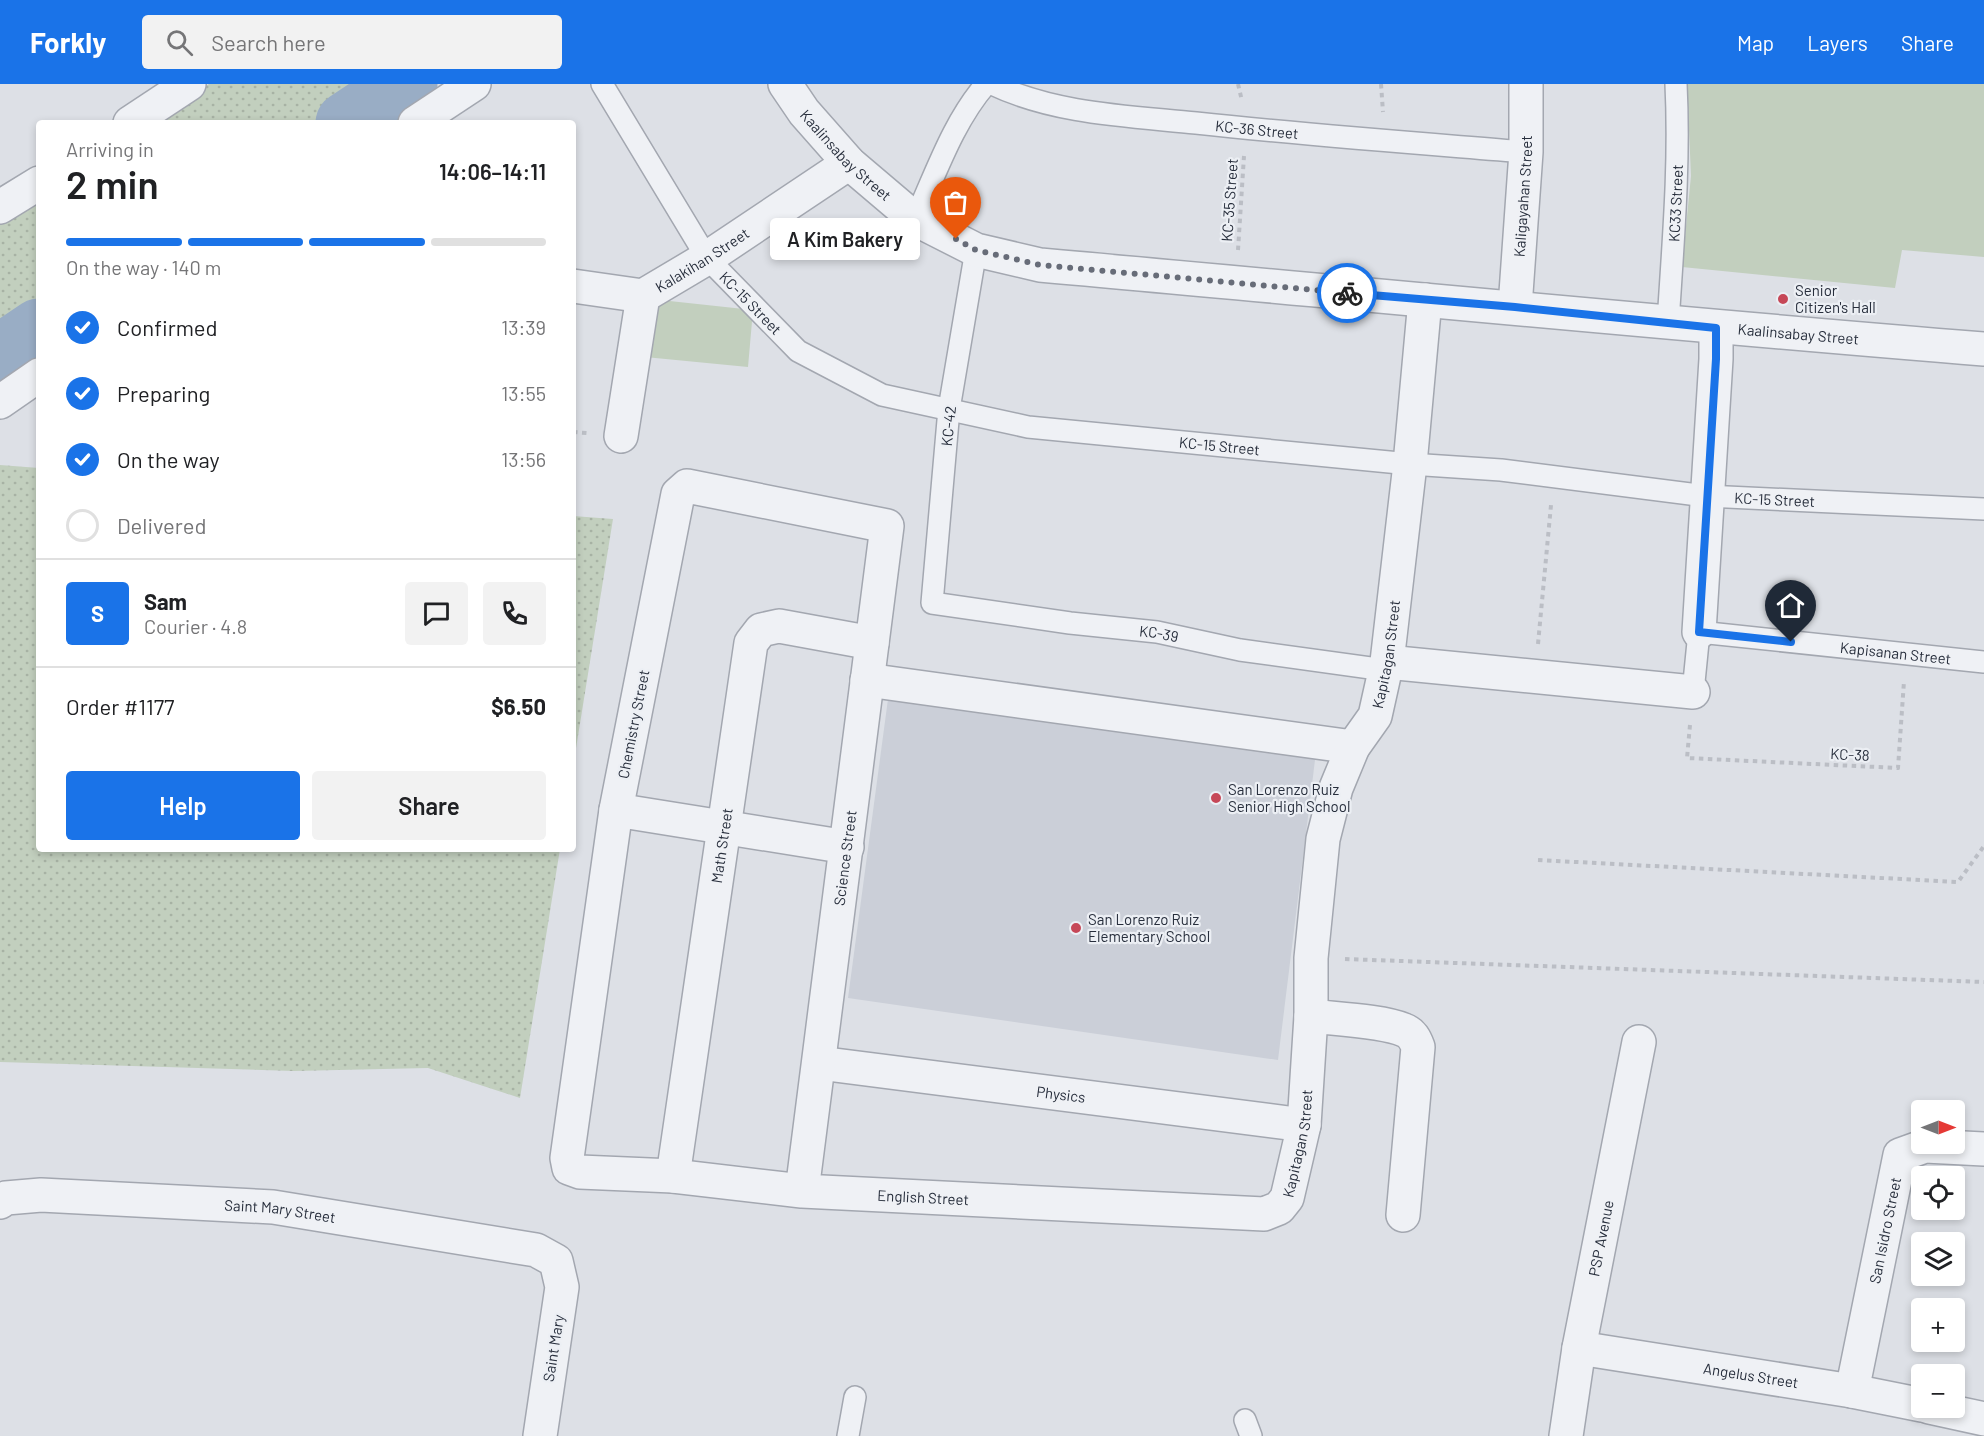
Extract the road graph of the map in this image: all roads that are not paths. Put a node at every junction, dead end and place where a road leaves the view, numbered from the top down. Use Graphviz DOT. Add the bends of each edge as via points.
graph roads {
  1 [pos="189,84"];
  2 [pos="474,84"];
  3 [pos="602,84"];
  4 [pos="784,84"];
  5 [pos="986,84"];
  6 [pos="992,84"];
  7 [pos="1526,84"];
  8 [pos="1676,84"];
  9 [pos="135,120"];
  10 [pos="420,120"];
  11 [pos="1526,152"];
  12 [pos="849,163"];
  13 [pos="36,185"];
  14 [pos="0,207"];
  15 [pos="915,219"];
  16 [pos="976,250"];
  17 [pos="707,258"];
  18 [pos="576,286"];
  19 [pos="643,296"];
  20 [pos="1425,300"];
  21 [pos="1515,307"];
  22 [pos="1668,323"];
  23 [pos="1716,328"];
  24 [pos="1984,349"];
  25 [pos="36,377"];
  26 [pos="0,402"];
  27 [pos="949,409"];
  28 [pos="621,436"];
  29 [pos="1410,464"];
  30 [pos="1707,496"];
  31 [pos="1984,509"];
  32 [pos="887,526"];
  33 [pos="932,603"];
  34 [pos="1699,632"];
  35 [pos="872,643"];
  36 [pos="1984,662"];
  37 [pos="1386,666"];
  38 [pos="867,680"];
  39 [pos="1693,692"];
  40 [pos="1353,747"];
  41 [pos="616,810"];
  42 [pos="724,827"];
  43 [pos="847,847"];
  44 [pos="1311,1016"];
  45 [pos="1639,1042"];
  46 [pos="819,1063"];
  47 [pos="1304,1125"];
  48 [pos="1984,1149"];
  49 [pos="569,1168"];
  50 [pos="673,1176"];
  51 [pos="802,1191"];
  52 [pos="0,1202"];
  53 [pos="1279,1208"];
  54 [pos="1403,1215"];
  55 [pos="556,1261"];
  56 [pos="1579,1348"];
  57 [pos="1852,1391"];
  58 [pos="855,1397"];
  59 [pos="1911,1403"];
  60 [pos="1965,1415"];
  61 [pos="1984,1419"];
  62 [pos="540,1436"];
  63 [pos="848,1436"];
  64 [pos="1566,1436"];
  1 -- 9 [label="street"];
  2 -- 10 [label="street"];
  3 -- 17 [label="lane, KC-15 Street"];
  4 -- 12 [label="street, Kaalinsabay Street"];
  5 -- 15 [label="lane" via="960,123"];
  6 -- 11 [label="lane, KC-36 Street" via="1012,94 1072,109"];
  7 -- 11 [label="street, Kaligayahan Street"];
  8 -- 22 [label="lane, KC33 Street" via="1677,191"];
  11 -- 21 [label="street, Kaligayahan Street"];
  12 -- 15 [label="street, Kaalinsabay Street"];
  12 -- 17 [label="street, Kalakihan Street"];
  13 -- 14 [label="street"];
  15 -- 16 [label="street, Kaalinsabay Street"];
  16 -- 20 [label="street, Kaalinsabay Street" via="1040,265"];
  16 -- 27 [label="lane, KC-42"];
  17 -- 19 [label="street, Kalakihan Street"];
  17 -- 27 [label="lane, KC-15 Street" via="798,351 882,395"];
  18 -- 19 [label="street, Kalakihan Street"];
  19 -- 28 [label="street"];
  20 -- 21 [label="street, Kaalinsabay Street"];
  20 -- 29 [label="street, Kapitagan Street"];
  21 -- 22 [label="street, Kaalinsabay Street"];
  22 -- 23 [label="street, Kaalinsabay Street"];
  23 -- 24 [label="street, Kaalinsabay Street"];
  23 -- 30 [label="street"];
  25 -- 26 [label="street"];
  27 -- 29 [label="lane, KC-15 Street" via="1028,427"];
  27 -- 33 [label="lane, KC-42"];
  29 -- 30 [label="lane, KC-15 Street" via="1500,470"];
  29 -- 37 [label="street, Kapitagan Street"];
  30 -- 31 [label="lane, KC-15 Street"];
  30 -- 34 [label="street"];
  32 -- 35 [label="street, Science Street"];
  32 -- 41 [label="street, Chemistry Street" via="687,486 678,494"];
  33 -- 37 [label="lane, KC-39" via="1157,632 1240,650"];
  34 -- 36 [label="lane, Kapisanan Street"];
  34 -- 39 [label="lane"];
  35 -- 38 [label="street, Science Street"];
  35 -- 42 [label="street, Math Street" via="779,626 761,630 751,643"];
  37 -- 39 [label="street"];
  37 -- 40 [label="street, Kapitagan Street" via="1375,716"];
  38 -- 40 [label="street"];
  38 -- 43 [label="street, Science Street"];
  40 -- 44 [label="street, Kapitagan Street" via="1336,788 1323,839 1311,958"];
  41 -- 42 [label="street"];
  41 -- 49 [label="street, Chemistry Street" via="567,1158"];
  42 -- 43 [label="street"];
  42 -- 50 [label="street, Math Street"];
  43 -- 46 [label="street, Science Street"];
  44 -- 47 [label="street, Kapitagan Street"];
  44 -- 54 [label="street" via="1390,1026 1406,1030 1414,1037 1418,1047"];
  45 -- 56 [label="street, PSP Avenue"];
  46 -- 47 [label="street, Physics"];
  46 -- 51 [label="street, Science Street"];
  47 -- 53 [label="street, Kapitagan Street" via="1287,1198"];
  48 -- 57 [label="street, San Isidro Street" via="1925,1146 1900,1155"];
  49 -- 50 [label="street, English Street" via="580,1172"];
  50 -- 51 [label="street, English Street"];
  51 -- 53 [label="street, English Street" via="1264,1214"];
  52 -- 55 [label="street, Saint Mary Street" via="40,1195 273,1207 536,1250"];
  55 -- 62 [label="street, Saint Mary" via="562,1287"];
  56 -- 57 [label="street, Angelus Street"];
  56 -- 64 [label="street, PSP Avenue"];
  57 -- 59 [label="street, Angelus Street"];
  58 -- 63 [label="lane"];
  60 -- 61 [label="street"];
}
